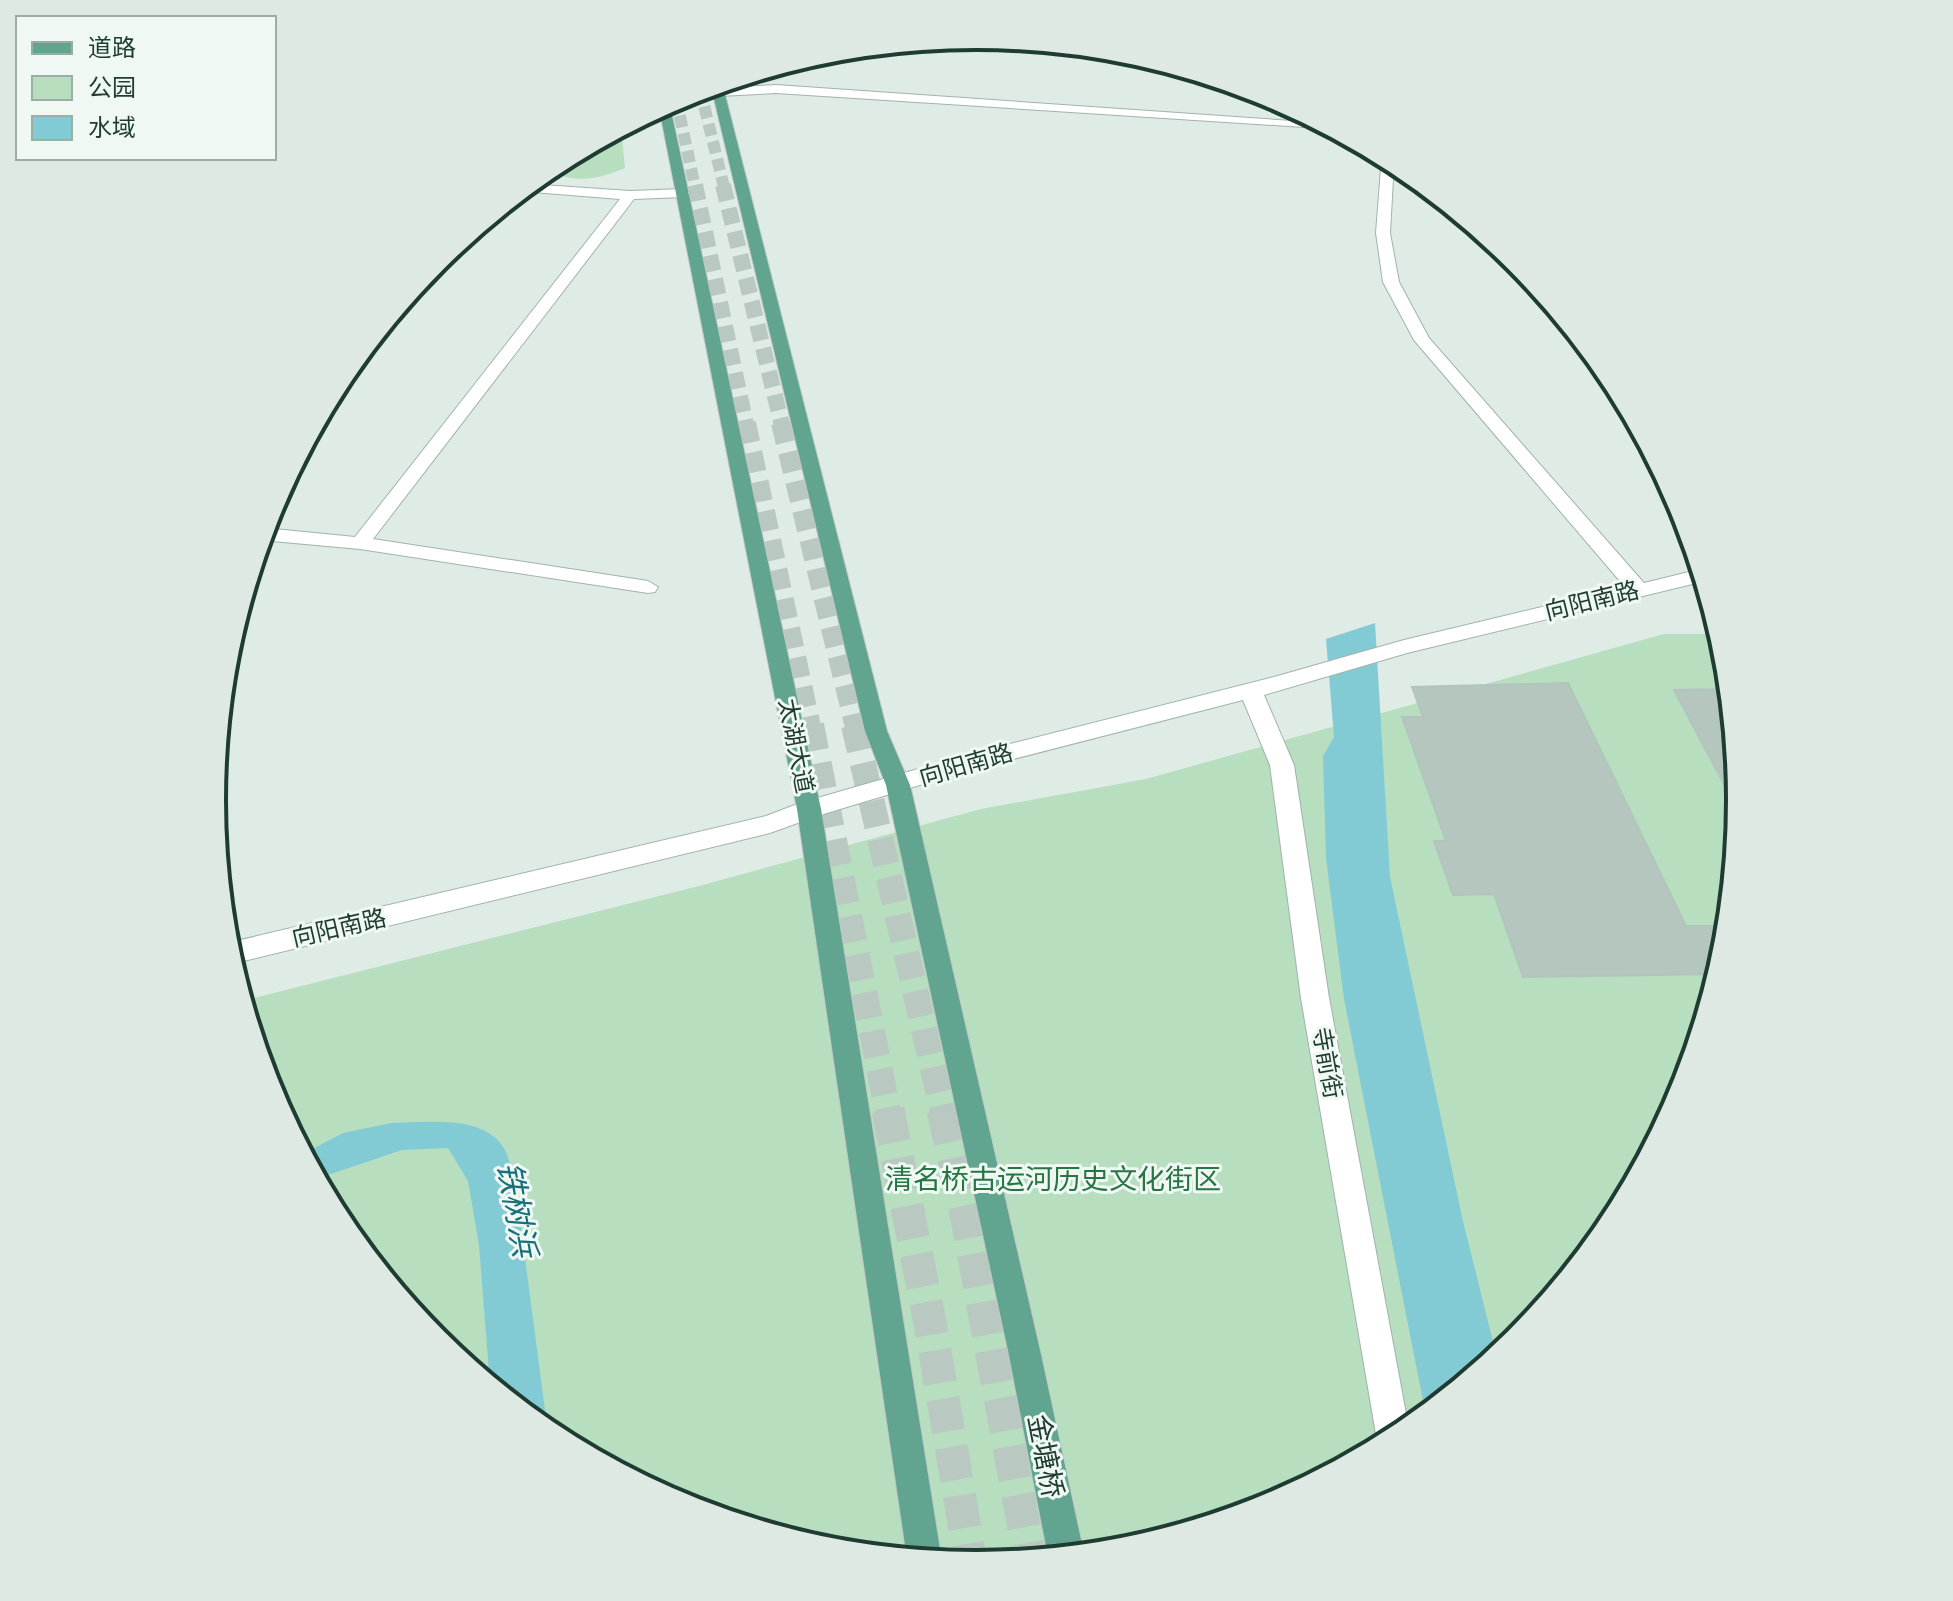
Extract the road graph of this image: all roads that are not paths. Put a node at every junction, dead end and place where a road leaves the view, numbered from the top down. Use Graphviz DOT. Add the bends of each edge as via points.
graph roads {
  1 [pos="740,88"];
  2 [pos="720,96"];
  3 [pos="667,117"];
  4 [pos="1304,125"];
  5 [pos="1386,172"];
  6 [pos="542,189"];
  7 [pos="683,193"];
  8 [pos="630,195"];
  9 [pos="275,535"];
  10 [pos="360,543"];
  11 [pos="1692,577"];
  12 [pos="648,587"];
  13 [pos="1638,589"];
  14 [pos="1263,686"];
  15 [pos="898,785"];
  16 [pos="809,809"];
  17 [pos="241,951"];
  18 [pos="1391,1426"];
  19 [pos="1064,1546"];
  20 [pos="923,1549"];
  1 -- 4 [label="street"];
  2 -- 15 [label="main road" via="876,731"];
  3 -- 7 [label="main road, 太湖大道"];
  5 -- 13 [label="street" via="1383,233 1391,282 1422,340"];
  6 -- 8 [label="street"];
  7 -- 8 [label="street"];
  7 -- 16 [label="main road, 太湖大道"];
  8 -- 10 [label="street"];
  9 -- 10 [label="street"];
  10 -- 12 [label="street"];
  11 -- 13 [label="street, 向阳南路"];
  13 -- 14 [label="street, 向阳南路"];
  14 -- 15 [label="street, 向阳南路"];
  14 -- 18 [label="street, 寺前街" via="1282,765 1315,998"];
  15 -- 16 [label="street, 向阳南路"];
  15 -- 19 [label="main road, 金塘桥"];
  16 -- 17 [label="street, 向阳南路" via="760,827"];
  16 -- 20 [label="main road, 太湖大道"];
}
